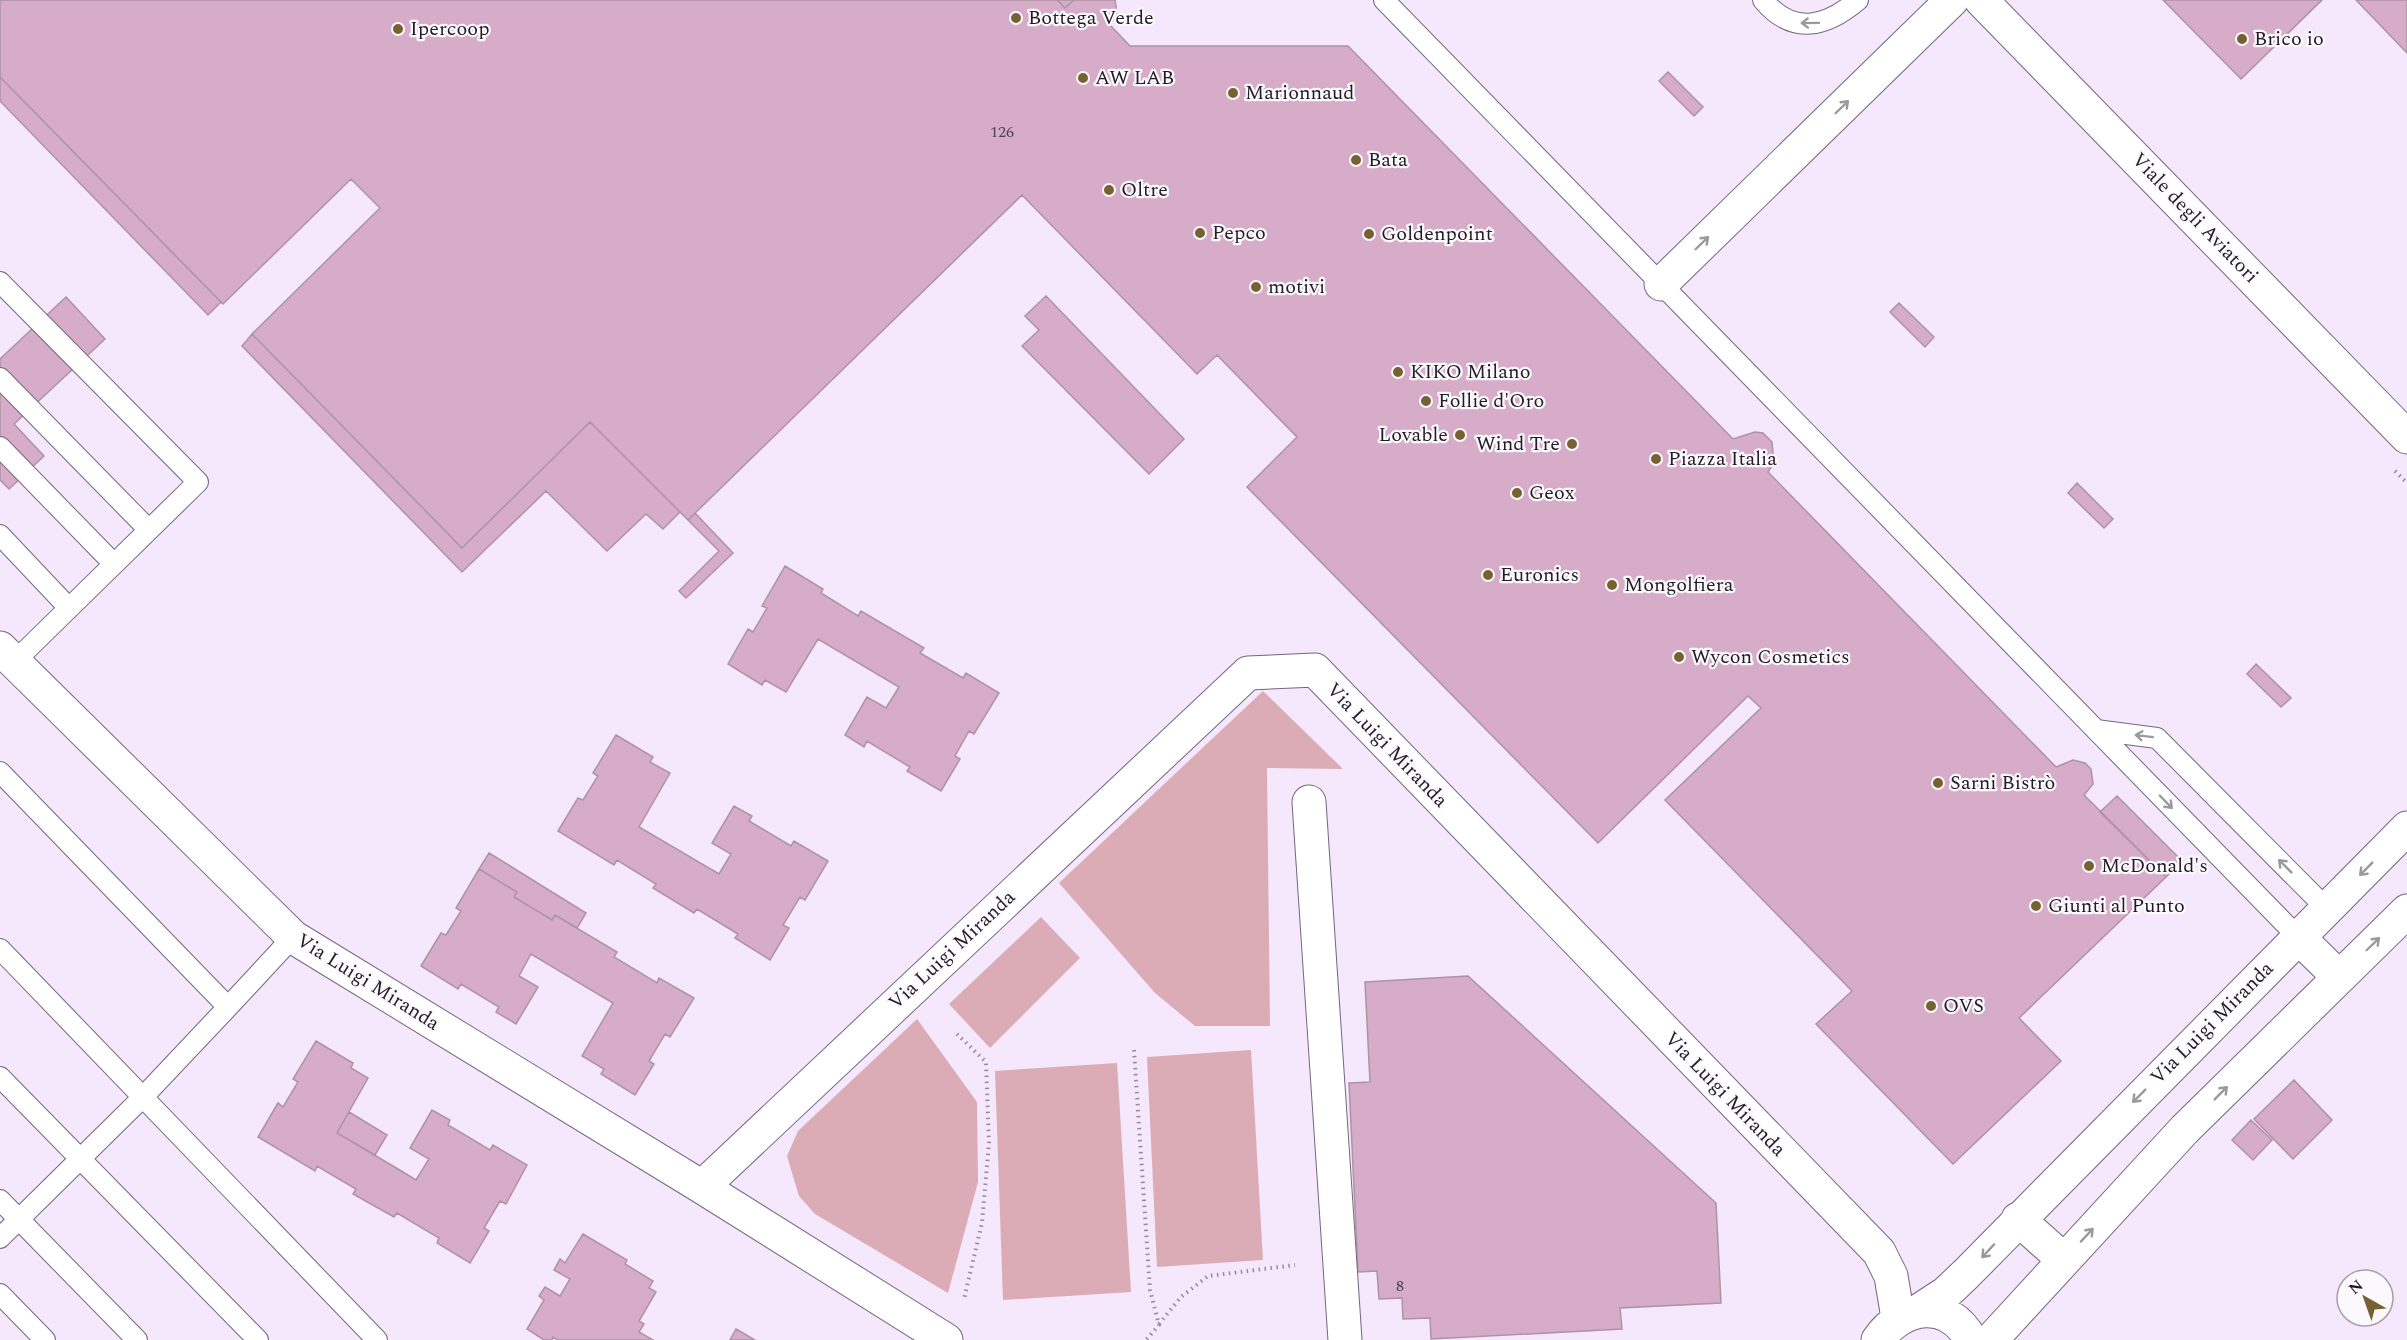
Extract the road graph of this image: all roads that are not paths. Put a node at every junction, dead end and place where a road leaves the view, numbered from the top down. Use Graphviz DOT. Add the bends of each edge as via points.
graph roads {
  1 [pos="1384,0"];
  2 [pos="1763,0"];
  3 [pos="1858,0"];
  4 [pos="1952,0"];
  5 [pos="1981,0"];
  6 [pos="0,282"];
  7 [pos="1660,284"];
  8 [pos="0,378"];
  9 [pos="2407,437"];
  10 [pos="0,447"];
  11 [pos="149,530"];
  12 [pos="0,535"];
  13 [pos="114,564"];
  14 [pos="69,608"];
  15 [pos="7,655"];
  16 [pos="2096,730"];
  17 [pos="0,772"];
  18 [pos="1309,802"];
  19 [pos="2407,828"];
  20 [pos="2326,908"];
  21 [pos="2407,911"];
  22 [pos="2297,936"];
  23 [pos="293,937"];
  24 [pos="0,949"];
  25 [pos="2339,977"];
  26 [pos="228,1007"];
  27 [pos="0,1077"];
  28 [pos="143,1097"];
  29 [pos="81,1158"];
  30 [pos="702,1186"];
  31 [pos="0,1200"];
  32 [pos="2018,1219"];
  33 [pos="19,1220"];
  34 [pos="0,1238"];
  35 [pos="2064,1260"];
  36 [pos="0,1294"];
  37 [pos="1899,1323"];
  38 [pos="45,1340"];
  39 [pos="137,1340"];
  40 [pos="258,1340"];
  41 [pos="377,1340"];
  42 [pos="946,1340"];
  43 [pos="1345,1340"];
  44 [pos="1971,1340"];
  45 [pos="1991,1340"];
  1 -- 7 [label="lane"];
  3 -- 2 [label="lane, one-way" via="1842,14 1815,25 1792,22 1773,12"];
  7 -- 4 [label="street, one-way"];
  5 -- 9 [label="street, Viale degli Aviatori"];
  6 -- 11 [label="lane" via="198,482"];
  7 -- 16 [label="lane"];
  8 -- 11 [label="lane"];
  10 -- 13 [label="lane"];
  11 -- 13 [label="lane"];
  12 -- 14 [label="lane"];
  13 -- 14 [label="lane"];
  14 -- 15 [label="lane"];
  15 -- 23 [label="street, Via Luigi Miranda"];
  20 -- 16 [label="lane, one-way" via="2157,738"];
  16 -- 22 [label="lane, one-way"];
  17 -- 26 [label="lane"];
  18 -- 43 [label="street"];
  19 -- 20 [label="street, Via Luigi Miranda, one-way"];
  20 -- 22 [label="street, Via Luigi Miranda"];
  25 -- 21 [label="street, one-way"];
  22 -- 25 [label="street"];
  22 -- 32 [label="street, Via Luigi Miranda, one-way"];
  23 -- 26 [label="lane"];
  23 -- 30 [label="street, Via Luigi Miranda"];
  24 -- 28 [label="lane"];
  35 -- 25 [label="street, one-way" via="2185,1130"];
  26 -- 28 [label="lane"];
  27 -- 29 [label="lane"];
  28 -- 29 [label="lane"];
  28 -- 41 [label="lane"];
  29 -- 33 [label="lane"];
  29 -- 40 [label="lane"];
  30 -- 37 [label="street, Via Luigi Miranda" via="1248,673 1315,670 1879,1252 1891,1276"];
  30 -- 42 [label="street, Via Luigi Miranda"];
  31 -- 33 [label="lane"];
  32 -- 35 [label="street"];
  32 -- 37 [label="street, Via Luigi Miranda, one-way" via="1946,1293"];
  33 -- 34 [label="lane"];
  33 -- 39 [label="lane"];
  35 -- 45 [label="street"];
  36 -- 38 [label="lane"];
  37 -- 44 [label="street" via="1938,1312 1953,1319"];
}
